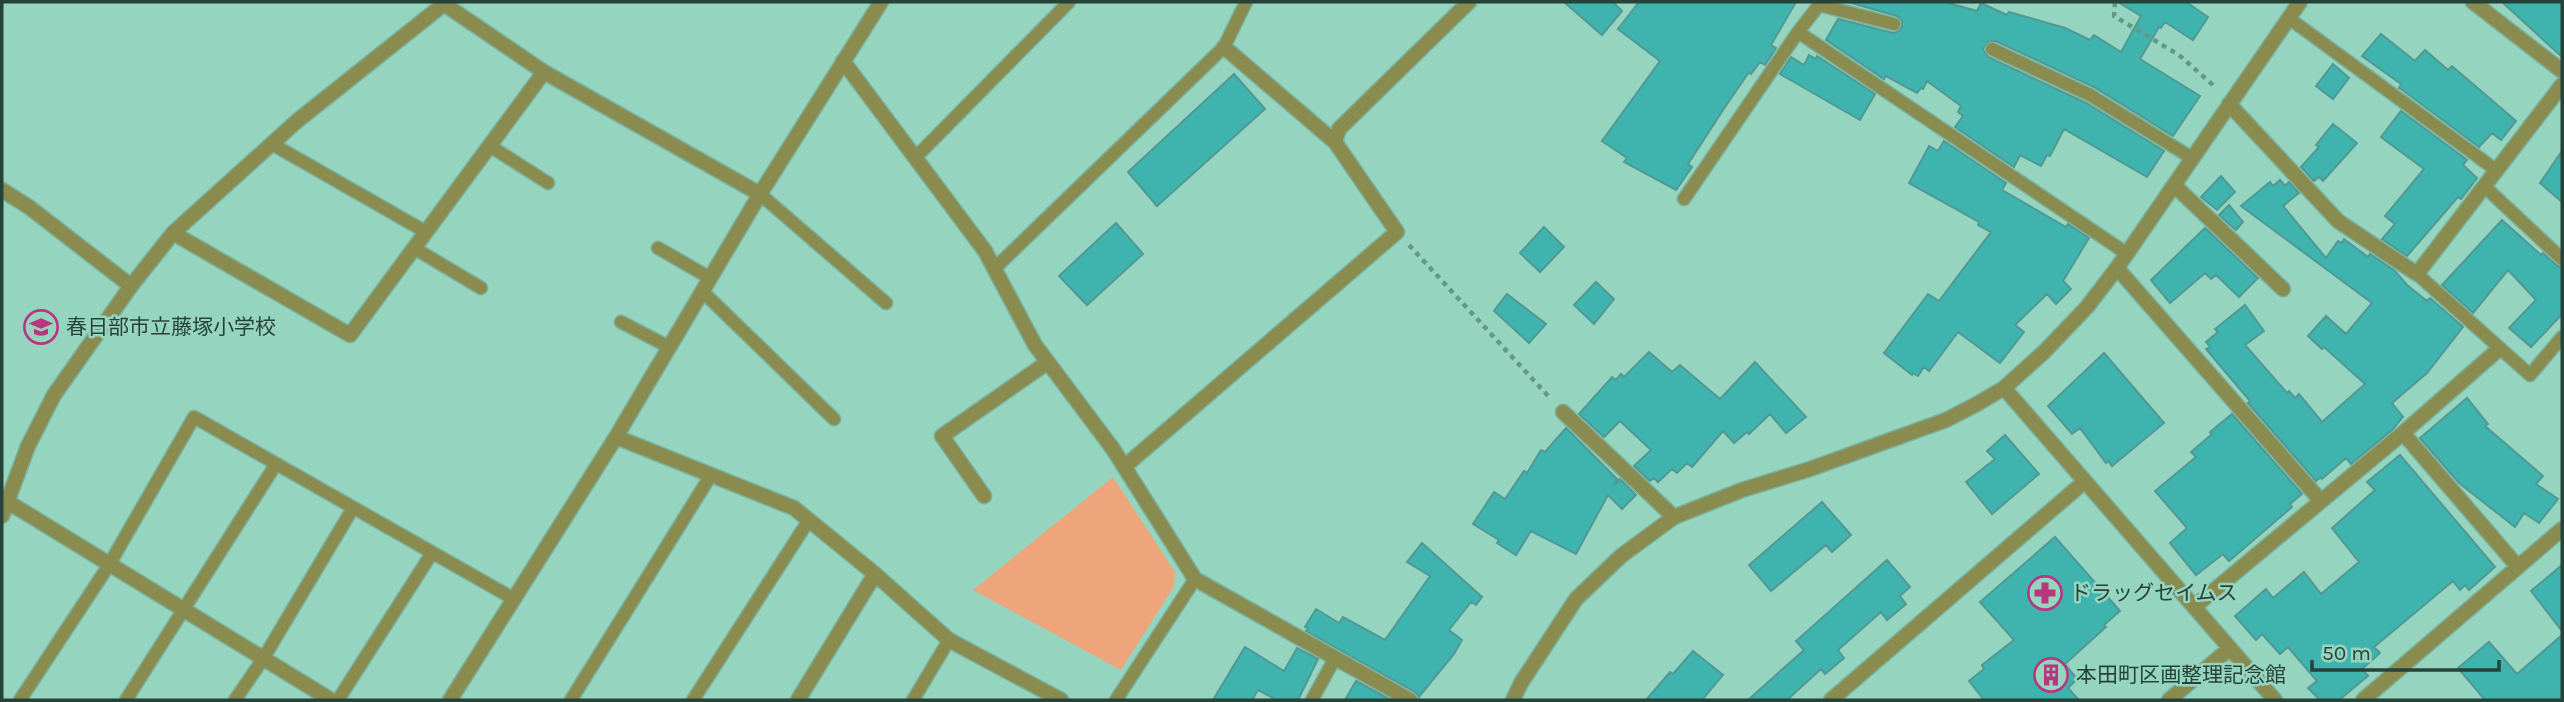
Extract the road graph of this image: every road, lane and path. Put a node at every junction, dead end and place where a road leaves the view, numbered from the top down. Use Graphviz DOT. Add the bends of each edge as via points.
graph roads {
  1 [pos="881,2"];
  2 [pos="1069,2"];
  3 [pos="1246,2"];
  4 [pos="1469,2"];
  5 [pos="2115,2"];
  6 [pos="2300,2"];
  7 [pos="2473,2"];
  8 [pos="444,3"];
  9 [pos="1820,4"];
  10 [pos="2290,19"];
  11 [pos="1894,24"];
  12 [pos="1798,32"];
  13 [pos="1224,47"];
  14 [pos="1992,49"];
  15 [pos="843,61"];
  16 [pos="2562,71"];
  17 [pos="544,72"];
  18 [pos="2213,85"];
  19 [pos="2562,85"];
  20 [pos="2229,104"];
  21 [pos="1335,142"];
  22 [pos="272,144"];
  23 [pos="490,146"];
  24 [pos="915,158"];
  25 [pos="2192,158"];
  26 [pos="2496,170"];
  27 [pos="548,183"];
  28 [pos="2175,186"];
  29 [pos="2484,186"];
  30 [pos="2,190"];
  31 [pos="760,194"];
  32 [pos="1685,199"];
  33 [pos="1397,232"];
  34 [pos="173,233"];
  35 [pos="426,233"];
  36 [pos="414,248"];
  37 [pos="658,248"];
  38 [pos="2126,253"];
  39 [pos="2562,260"];
  40 [pos="2117,268"];
  41 [pos="994,269"];
  42 [pos="2417,274"];
  43 [pos="710,278"];
  44 [pos="131,286"];
  45 [pos="481,288"];
  46 [pos="2283,289"];
  47 [pos="702,291"];
  48 [pos="886,303"];
  49 [pos="621,323"];
  50 [pos="2562,337"];
  51 [pos="669,347"];
  52 [pos="2499,349"];
  53 [pos="1048,362"];
  54 [pos="2004,388"];
  55 [pos="1563,412"];
  56 [pos="834,419"];
  57 [pos="2403,433"];
  58 [pos="616,437"];
  59 [pos="276,464"];
  60 [pos="1124,467"];
  61 [pos="712,475"];
  62 [pos="2084,482"];
  63 [pos="984,496"];
  64 [pos="2321,501"];
  65 [pos="8,502"];
  66 [pos="353,508"];
  67 [pos="2,516"];
  68 [pos="1674,517"];
  69 [pos="809,520"];
  70 [pos="2562,529"];
  71 [pos="432,553"];
  72 [pos="109,565"];
  73 [pos="2518,567"];
  74 [pos="875,573"];
  75 [pos="1195,579"];
  76 [pos="514,599"];
  77 [pos="2194,607"];
  78 [pos="183,610"];
  79 [pos="949,640"];
  80 [pos="2229,649"];
  81 [pos="1335,658"];
  82 [pos="263,659"];
  83 [pos="20,700"];
  84 [pos="126,700"];
  85 [pos="235,700"];
  86 [pos="331,700"];
  87 [pos="338,700"];
  88 [pos="450,700"];
  89 [pos="571,700"];
  90 [pos="693,700"];
  91 [pos="797,700"];
  92 [pos="913,700"];
  93 [pos="1061,700"];
  94 [pos="1116,700"];
  95 [pos="1312,700"];
  96 [pos="1410,700"];
  97 [pos="1513,700"];
  98 [pos="1831,700"];
  99 [pos="2169,700"];
  100 [pos="2275,700"];
  101 [pos="2362,700"];
  1 -- 15 [label="street"];
  2 -- 24 [label="lane"];
  3 -- 13 [label="lane"];
  4 -- 21 [label="street" via="1339,128"];
  5 -- 18 [label="path" via="2114,16 2179,55"];
  6 -- 10 [label="street"];
  7 -- 16 [label="street"];
  8 -- 17 [label="street"];
  8 -- 22 [label="street"];
  9 -- 11 [label="lane"];
  9 -- 12 [label="lane"];
  10 -- 20 [label="street"];
  10 -- 26 [label="lane"];
  12 -- 32 [label="lane"];
  12 -- 38 [label="lane"];
  13 -- 21 [label="street"];
  13 -- 41 [label="lane"];
  14 -- 25 [label="lane" via="2090,95"];
  15 -- 24 [label="street"];
  15 -- 31 [label="street"];
  17 -- 23 [label="street"];
  17 -- 31 [label="street"];
  19 -- 26 [label="street"];
  20 -- 25 [label="street"];
  20 -- 42 [label="street" via="2338,221"];
  21 -- 33 [label="street"];
  22 -- 34 [label="street"];
  22 -- 35 [label="lane"];
  23 -- 27 [label="lane"];
  23 -- 35 [label="street"];
  24 -- 41 [label="street"];
  25 -- 28 [label="street"];
  26 -- 29 [label="street"];
  28 -- 38 [label="street"];
  28 -- 46 [label="street"];
  29 -- 39 [label="lane"];
  29 -- 42 [label="street"];
  30 -- 44 [label="street"];
  31 -- 43 [label="street"];
  31 -- 48 [label="lane"];
  33 -- 55 [label="path"];
  33 -- 60 [label="street"];
  34 -- 36 [label="street" via="350,335"];
  34 -- 44 [label="street"];
  35 -- 36 [label="street"];
  36 -- 45 [label="lane"];
  37 -- 43 [label="lane"];
  38 -- 40 [label="street"];
  40 -- 54 [label="street" via="2087,307"];
  40 -- 64 [label="street"];
  41 -- 53 [label="street"];
  42 -- 52 [label="lane"];
  43 -- 47 [label="street"];
  44 -- 65 [label="street" via="54,395 28,446"];
  47 -- 51 [label="street"];
  47 -- 56 [label="lane"];
  49 -- 51 [label="lane"];
  50 -- 52 [label="lane" via="2530,375"];
  51 -- 58 [label="street"];
  52 -- 57 [label="street"];
  53 -- 60 [label="street"];
  53 -- 63 [label="street" via="942,436"];
  54 -- 62 [label="street"];
  54 -- 68 [label="street" via="1946,420"];
  55 -- 68 [label="street"];
  57 -- 64 [label="street"];
  57 -- 73 [label="street"];
  58 -- 61 [label="street"];
  58 -- 76 [label="street"];
  59 -- 66 [label="lane"];
  59 -- 72 [label="lane" via="194,417"];
  59 -- 78 [label="lane"];
  60 -- 75 [label="street"];
  61 -- 69 [label="street" via="794,508"];
  61 -- 89 [label="lane"];
  62 -- 77 [label="street"];
  62 -- 98 [label="street"];
  64 -- 77 [label="street"];
  65 -- 67 [label="street"];
  65 -- 72 [label="street"];
  66 -- 71 [label="lane"];
  66 -- 82 [label="lane"];
  68 -- 97 [label="street" via="1621,556 1576,599"];
  69 -- 74 [label="street"];
  69 -- 90 [label="lane"];
  70 -- 73 [label="street"];
  71 -- 76 [label="lane"];
  71 -- 87 [label="lane"];
  72 -- 78 [label="street"];
  72 -- 83 [label="lane"];
  73 -- 101 [label="street"];
  74 -- 79 [label="street"];
  74 -- 91 [label="street"];
  75 -- 81 [label="street"];
  75 -- 94 [label="lane"];
  76 -- 88 [label="street"];
  77 -- 80 [label="street"];
  78 -- 82 [label="street"];
  78 -- 84 [label="lane"];
  79 -- 92 [label="lane"];
  79 -- 93 [label="street"];
  80 -- 99 [label="street"];
  80 -- 100 [label="street"];
  81 -- 95 [label="lane"];
  81 -- 96 [label="street"];
  82 -- 85 [label="lane"];
  82 -- 86 [label="street"];
}
